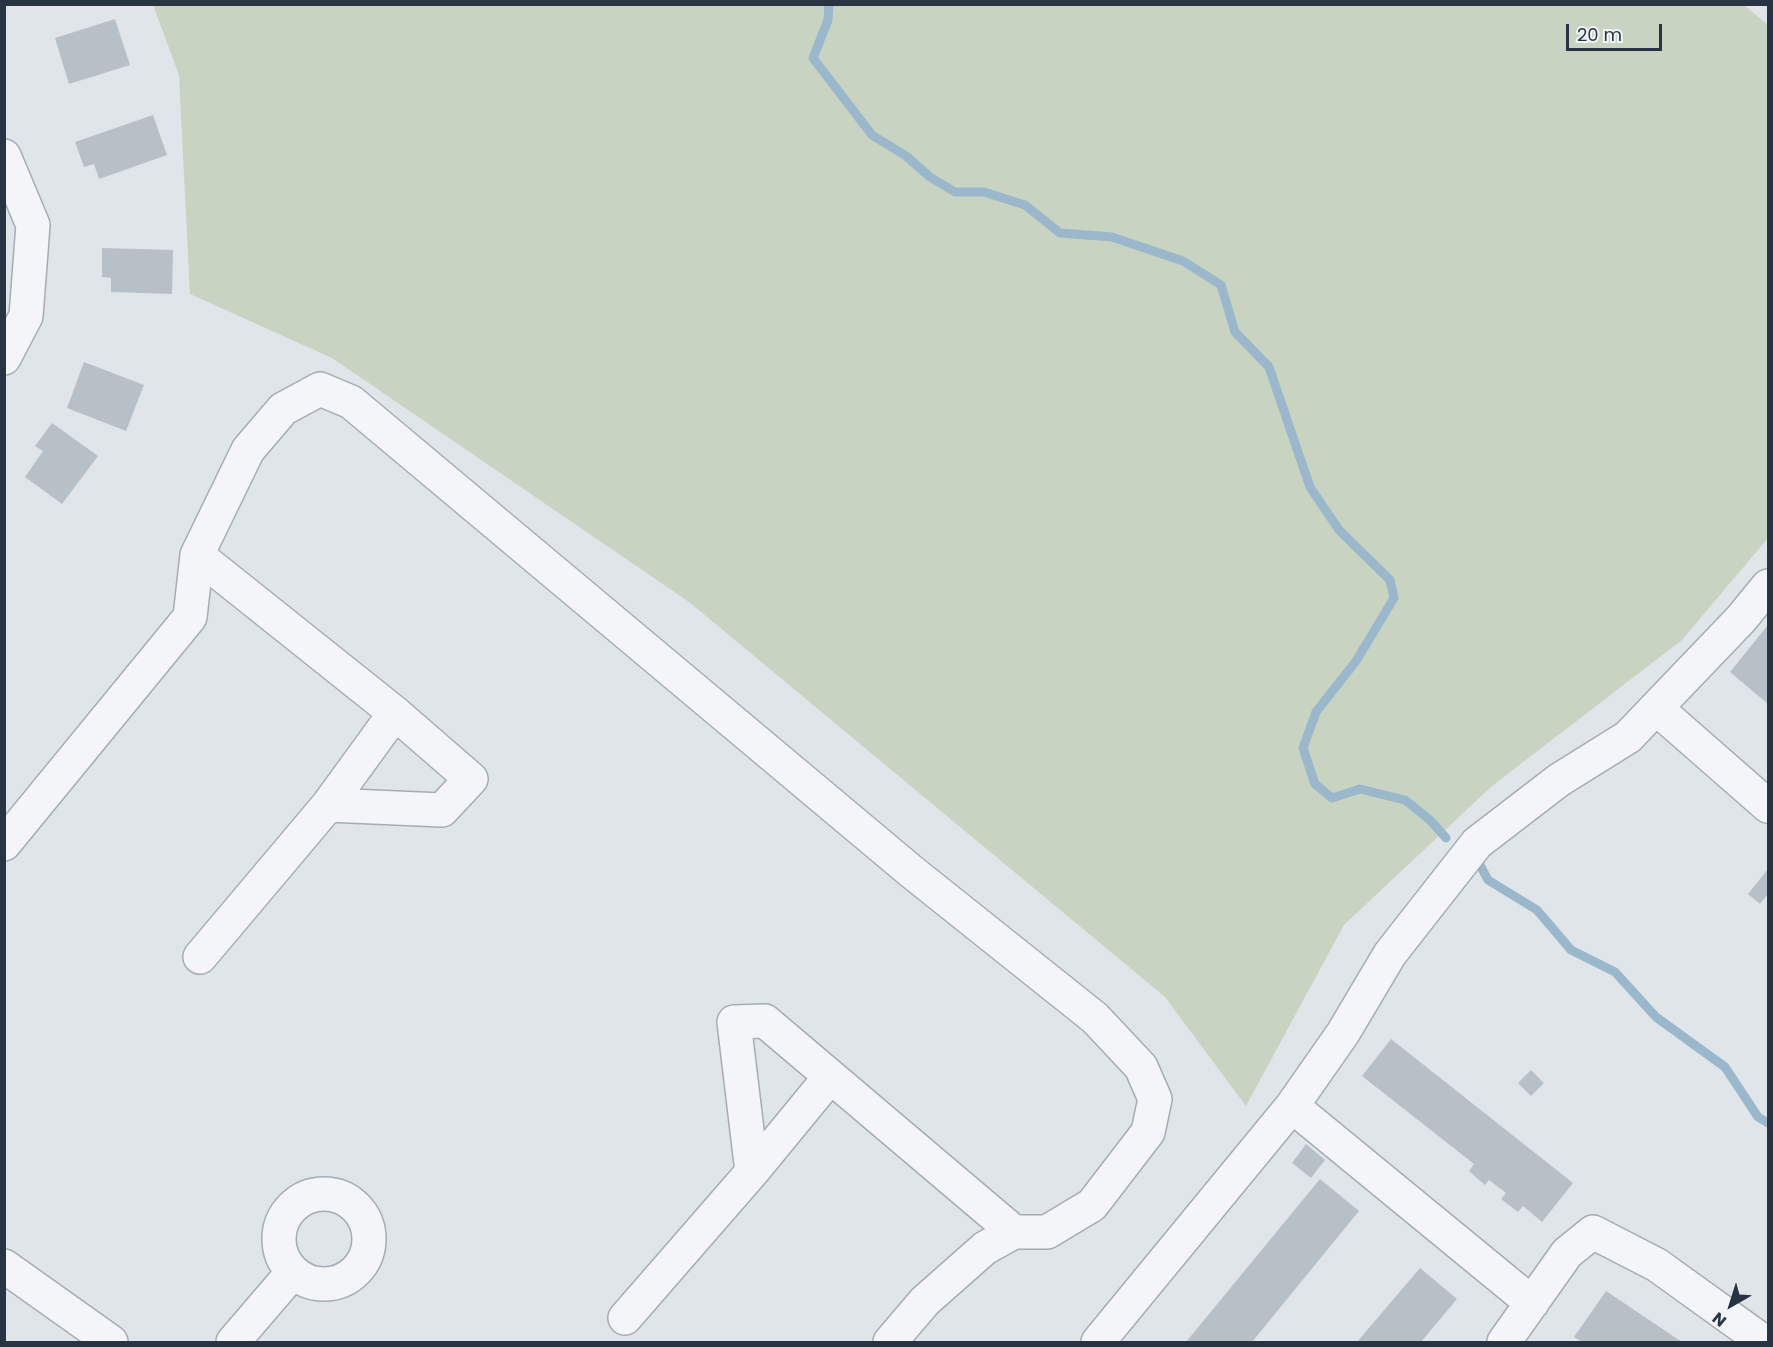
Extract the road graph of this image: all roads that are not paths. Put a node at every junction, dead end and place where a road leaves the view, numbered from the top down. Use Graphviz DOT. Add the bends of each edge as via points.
graph roads {
  1 [pos="4,156"];
  2 [pos="4,358"];
  3 [pos="197,555"];
  4 [pos="1768,586"];
  5 [pos="1656,708"];
  6 [pos="395,712"];
  7 [pos="328,805"];
  8 [pos="1768,806"];
  9 [pos="4,844"];
  10 [pos="200,957"];
  11 [pos="830,1077"];
  12 [pos="1292,1106"];
  13 [pos="752,1172"];
  14 [pos="1014,1232"];
  15 [pos="4,1266"];
  16 [pos="293,1272"];
  17 [pos="1532,1303"];
  18 [pos="625,1318"];
  19 [pos="111,1342"];
  20 [pos="232,1342"];
  21 [pos="890,1342"];
  22 [pos="1098,1342"];
  23 [pos="1504,1342"];
  24 [pos="1764,1342"];
  1 -- 2 [label="street" via="33,225 26,316"];
  3 -- 6 [label="street"];
  3 -- 9 [label="street" via="190,616"];
  3 -- 14 [label="street" via="248,450 283,409 320,389 351,402 912,872 1095,1018 1141,1067 1155,1099 1148,1132 1092,1205 1047,1232"];
  4 -- 5 [label="street"];
  5 -- 8 [label="street"];
  5 -- 12 [label="street" via="1628,737 1559,780 1477,843 1390,954 1343,1033"];
  6 -- 7 [label="street"];
  6 -- 7 [label="street" via="471,778 442,810"];
  7 -- 10 [label="street"];
  11 -- 13 [label="street"];
  11 -- 13 [label="street" via="765,1021 734,1023"];
  11 -- 14 [label="street"];
  12 -- 17 [label="street"];
  12 -- 22 [label="street"];
  13 -- 18 [label="street"];
  14 -- 21 [label="street" via="985,1248 925,1301"];
  15 -- 19 [label="street"];
  16 -- 20 [label="street"];
  17 -- 23 [label="street"];
  17 -- 24 [label="street" via="1567,1253 1593,1232 1657,1265"];
}
